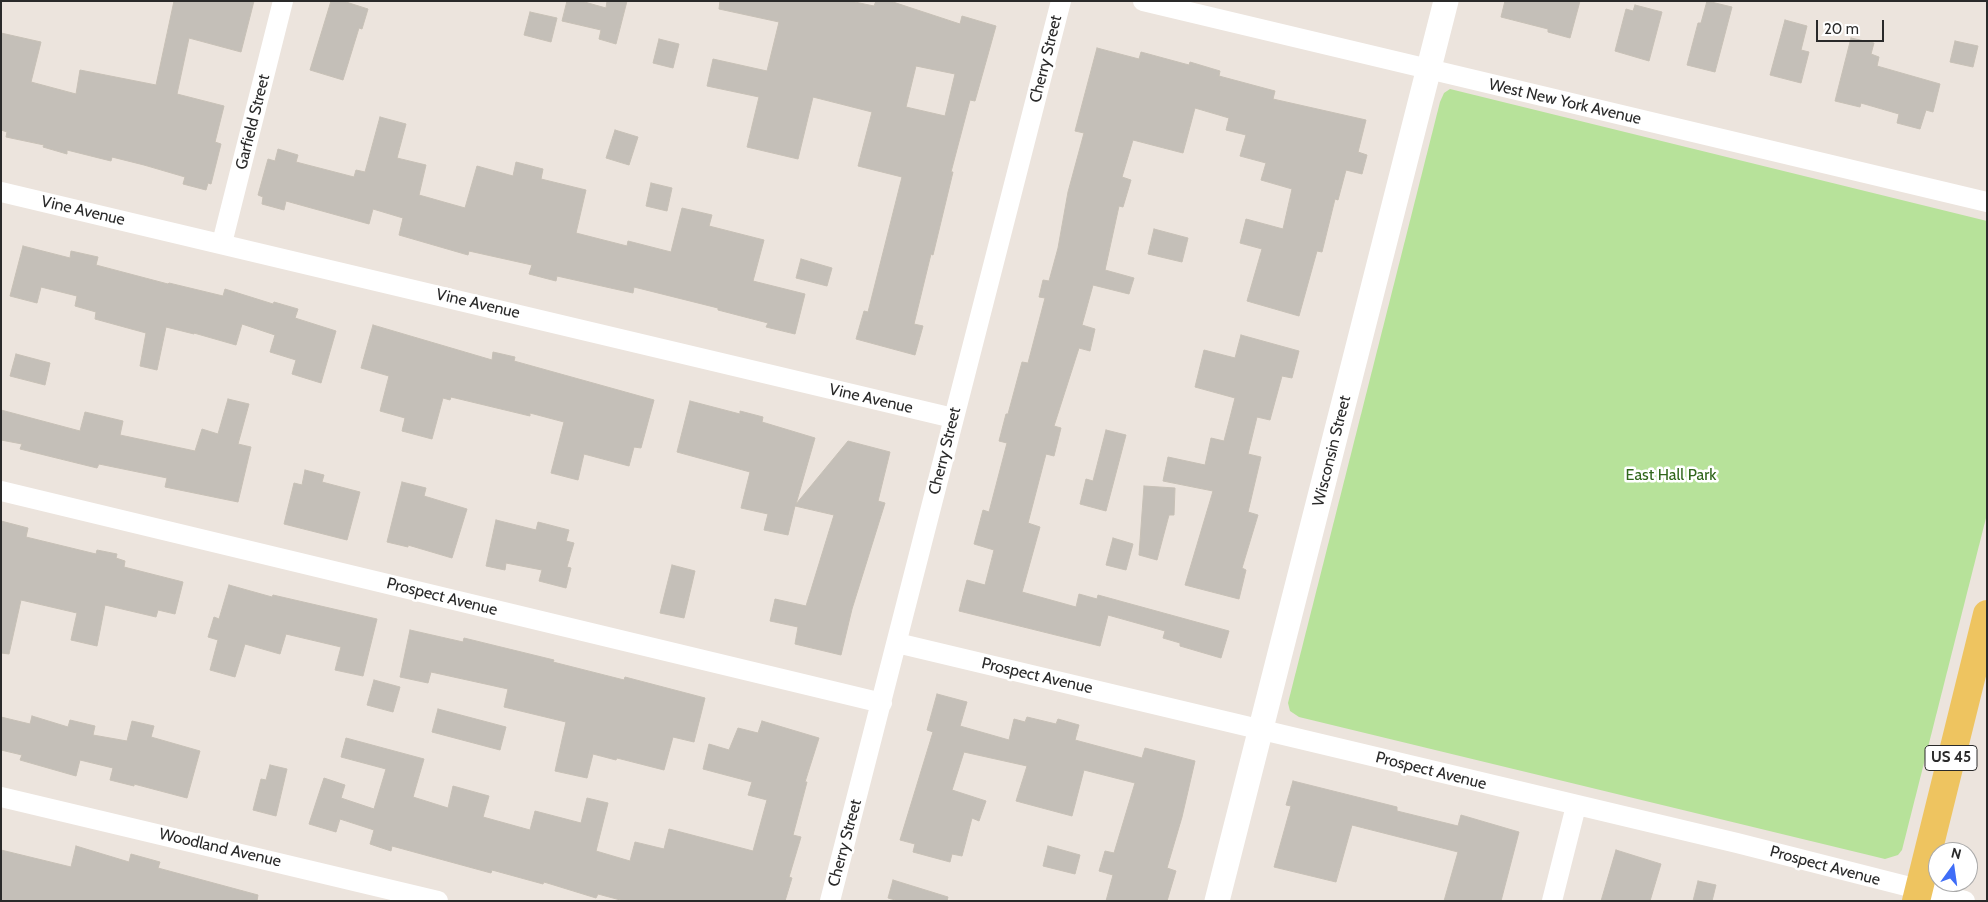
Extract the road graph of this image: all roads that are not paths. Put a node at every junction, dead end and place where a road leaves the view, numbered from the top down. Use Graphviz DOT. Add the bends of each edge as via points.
graph roads {
  1 [pos="284,1"];
  2 [pos="1061,1"];
  3 [pos="1143,1"];
  4 [pos="1446,1"];
  5 [pos="1183,6"];
  6 [pos="1429,70"];
  7 [pos="1,192"];
  8 [pos="1987,202"];
  9 [pos="222,243"];
  10 [pos="954,418"];
  11 [pos="1,491"];
  12 [pos="1987,614"];
  13 [pos="897,643"];
  14 [pos="882,703"];
  15 [pos="1261,729"];
  16 [pos="1,797"];
  17 [pos="1576,806"];
  18 [pos="1917,895"];
  19 [pos="438,901"];
  20 [pos="830,901"];
  21 [pos="1217,901"];
  22 [pos="1552,901"];
  23 [pos="1965,901"];
  1 -- 9 [label="street, Garfield Street"];
  2 -- 10 [label="street, Cherry Street"];
  3 -- 5 [label="street, West New York Avenue"];
  4 -- 6 [label="street, Wisconsin Street"];
  5 -- 6 [label="street, West New York Avenue"];
  6 -- 8 [label="street, West New York Avenue"];
  6 -- 15 [label="street, Wisconsin Street"];
  7 -- 9 [label="street, Vine Avenue"];
  9 -- 10 [label="street, Vine Avenue"];
  10 -- 13 [label="street, Cherry Street"];
  11 -- 14 [label="street, Prospect Avenue"];
  12 -- 18 [label="main road, US 45"];
  13 -- 14 [label="street, Cherry Street"];
  13 -- 15 [label="street, Prospect Avenue"];
  14 -- 20 [label="street, Cherry Street"];
  15 -- 17 [label="street, Prospect Avenue"];
  15 -- 21 [label="street, Wisconsin Street"];
  16 -- 19 [label="street, Woodland Avenue"];
  17 -- 18 [label="street, Prospect Avenue" via="1737,843"];
  17 -- 22 [label="street"];
  18 -- 23 [label="street, Prospect Avenue"];
}
